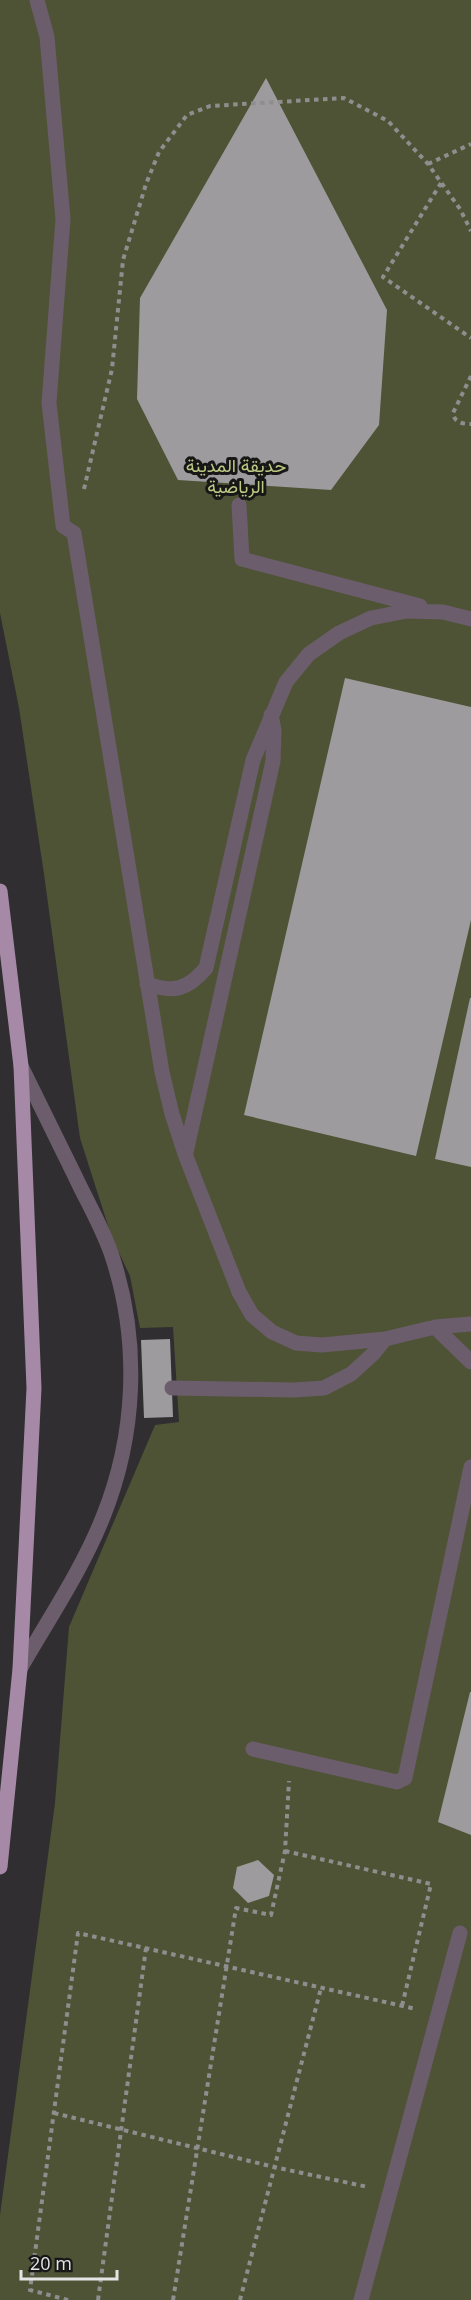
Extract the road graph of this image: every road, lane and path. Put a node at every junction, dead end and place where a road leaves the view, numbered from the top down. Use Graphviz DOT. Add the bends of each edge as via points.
graph roads {
  1 [pos="37,0"];
  2 [pos="471,144"];
  3 [pos="428,164"];
  4 [pos="441,183"];
  5 [pos="471,231"];
  6 [pos="471,338"];
  7 [pos="471,376"];
  8 [pos="471,424"];
  9 [pos="239,506"];
  10 [pos="74,533"];
  11 [pos="443,612"];
  12 [pos="471,619"];
  13 [pos="271,715"];
  14 [pos="0,891"];
  15 [pos="147,984"];
  16 [pos="21,1066"];
  17 [pos="185,1154"];
  18 [pos="471,1324"];
  19 [pos="435,1327"];
  20 [pos="386,1339"];
  21 [pos="471,1362"];
  22 [pos="172,1388"];
  23 [pos="471,1467"];
  24 [pos="20,1669"];
  25 [pos="253,1749"];
  26 [pos="290,1758"];
  27 [pos="285,1851"];
  28 [pos="0,1867"];
  29 [pos="460,1933"];
  30 [pos="146,1948"];
  31 [pos="227,1966"];
  32 [pos="321,1988"];
  33 [pos="402,2006"];
  34 [pos="438,2014"];
  35 [pos="54,2113"];
  36 [pos="121,2130"];
  37 [pos="198,2147"];
  38 [pos="274,2167"];
  39 [pos="390,2191"];
  40 [pos="68,2300"];
  41 [pos="98,2300"];
  42 [pos="173,2300"];
  43 [pos="240,2300"];
  44 [pos="361,2300"];
  1 -- 10 [label="lane" via="47,37 63,219 49,403 63,526"];
  2 -- 3 [label="path"];
  3 -- 4 [label="path"];
  3 -- 10 [label="path" via="388,122 344,98 210,106 187,115 159,152 123,260 112,369"];
  4 -- 5 [label="path"];
  4 -- 6 [label="path" via="382,278"];
  7 -- 8 [label="path" via="453,413 457,422"];
  9 -- 11 [label="lane" via="242,559"];
  10 -- 15 [label="lane"];
  11 -- 12 [label="lane"];
  11 -- 13 [label="lane" via="407,611 380,616 339,633 309,654 286,682"];
  13 -- 15 [label="lane" via="253,760 206,968 195,981 180,988 163,990"];
  13 -- 17 [label="lane" via="273,761"];
  14 -- 16 [label="main road"];
  15 -- 17 [label="lane" via="162,1072"];
  16 -- 24 [label="main road" via="33,1388"];
  16 -- 24 [label="lane" via="97,1217 113,1258 124,1299 137,1386 118,1476 103,1518"];
  17 -- 20 [label="lane" via="239,1292 252,1315 272,1332 296,1342 322,1345"];
  18 -- 19 [label="lane"];
  19 -- 20 [label="lane"];
  19 -- 21 [label="lane"];
  20 -- 22 [label="lane" via="351,1374 324,1388"];
  23 -- 26 [label="lane" via="405,1778 397,1782"];
  24 -- 28 [label="main road"];
  25 -- 26 [label="lane"];
  26 -- 27 [label="path"];
  27 -- 31 [label="path" via="271,1915 236,1908"];
  27 -- 33 [label="path" via="431,1884"];
  29 -- 34 [label="lane"];
  30 -- 31 [label="path"];
  30 -- 35 [label="path" via="78,1933"];
  30 -- 36 [label="path"];
  31 -- 32 [label="path"];
  31 -- 37 [label="path"];
  32 -- 33 [label="path"];
  32 -- 38 [label="path"];
  33 -- 34 [label="path"];
  34 -- 39 [label="lane"];
  35 -- 36 [label="path"];
  35 -- 40 [label="path" via="30,2290"];
  36 -- 37 [label="path"];
  36 -- 41 [label="path"];
  37 -- 38 [label="path"];
  37 -- 42 [label="path"];
  38 -- 39 [label="path"];
  38 -- 43 [label="path"];
  39 -- 44 [label="lane"];
}
